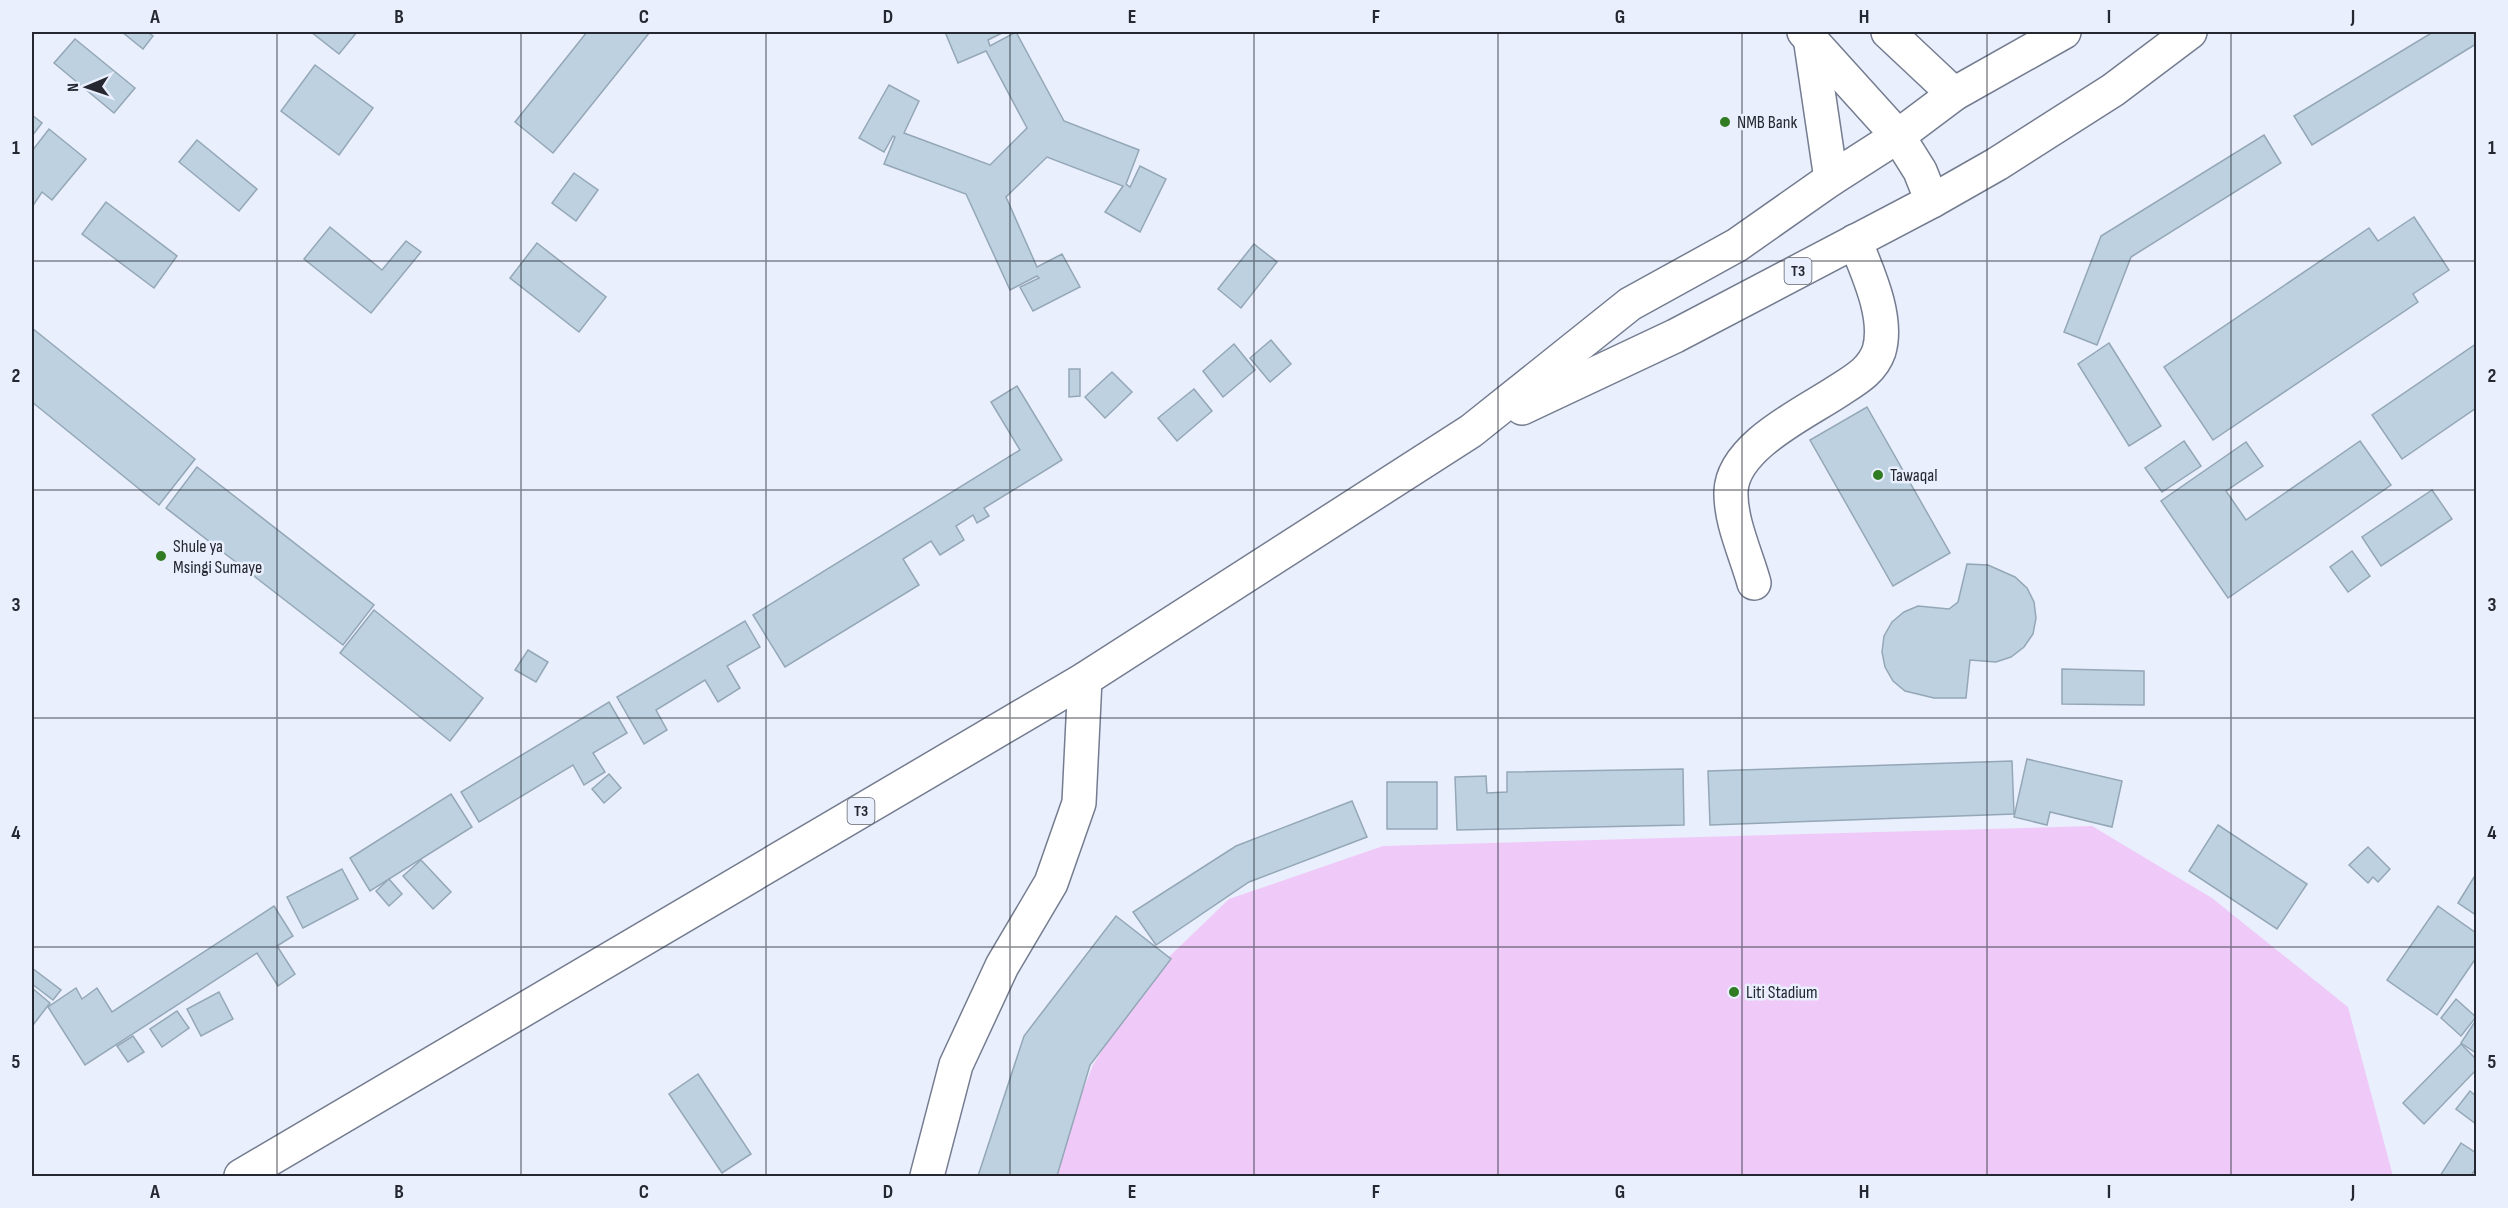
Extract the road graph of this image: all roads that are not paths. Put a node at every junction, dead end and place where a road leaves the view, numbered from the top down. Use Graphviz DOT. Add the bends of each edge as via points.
graph roads {
  1 [pos="1888,32"];
  2 [pos="2064,32"];
  3 [pos="2190,32"];
  4 [pos="1807,34"];
  5 [pos="1954,94"];
  6 [pos="1898,136"];
  7 [pos="1831,179"];
  8 [pos="1932,201"];
  9 [pos="1855,241"];
  10 [pos="1471,431"];
  11 [pos="1754,583"];
  12 [pos="1085,680"];
  13 [pos="241,1176"];
  14 [pos="927,1176"];
  1 -- 5 [label="main road"];
  2 -- 5 [label="main road, T3"];
  3 -- 8 [label="main road, T3" via="2113,90"];
  4 -- 6 [label="main road"];
  4 -- 7 [label="main road"];
  5 -- 6 [label="main road, T3"];
  6 -- 7 [label="main road, T3"];
  6 -- 8 [label="main road" via="1920,171"];
  7 -- 10 [label="main road, T3" via="1737,245 1630,304"];
  8 -- 9 [label="main road, T3"];
  9 -- 10 [label="main road, T3" via="1675,336"];
  9 -- 11 [label="main road" via="1881,318 1879,350 1866,373 1755,446 1739,465 1731,489 1734,514"];
  10 -- 12 [label="main road, T3"];
  12 -- 13 [label="main road, T3"];
  12 -- 14 [label="main road" via="1079,802 1051,883 1002,966 956,1065"];
}
